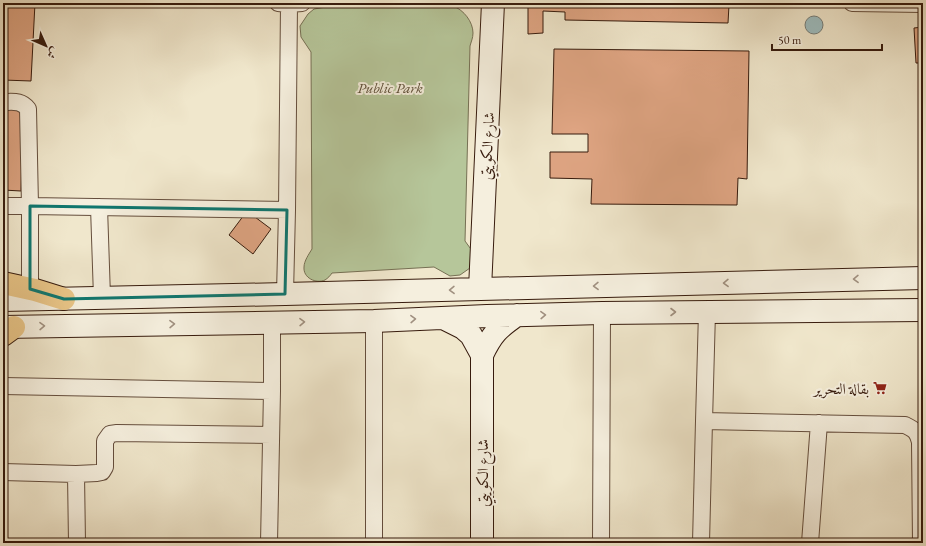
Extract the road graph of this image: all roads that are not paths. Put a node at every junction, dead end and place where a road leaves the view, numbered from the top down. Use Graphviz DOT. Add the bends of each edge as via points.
graph roads {
  1 [pos="290,3"];
  2 [pos="493,3"];
  3 [pos="852,3"];
  4 [pos="923,4"];
  5 [pos="3,102"];
  6 [pos="3,206"];
  7 [pos="30,206"];
  8 [pos="99,207"];
  9 [pos="287,210"];
  10 [pos="922,281"];
  11 [pos="3,283"];
  12 [pos="30,289"];
  13 [pos="480,289"];
  14 [pos="285,294"];
  15 [pos="102,297"];
  16 [pos="64,299"];
  17 [pos="3,300"];
  18 [pos="923,310"];
  19 [pos="805,311"];
  20 [pos="707,312"];
  21 [pos="602,313"];
  22 [pos="517,315"];
  23 [pos="443,318"];
  24 [pos="374,321"];
  25 [pos="272,322"];
  26 [pos="7,330"];
  27 [pos="482,355"];
  28 [pos="3,386"];
  29 [pos="272,391"];
  30 [pos="704,421"];
  31 [pos="819,423"];
  32 [pos="271,435"];
  33 [pos="3,472"];
  34 [pos="76,474"];
  35 [pos="77,543"];
  36 [pos="269,543"];
  37 [pos="374,543"];
  38 [pos="482,543"];
  39 [pos="601,543"];
  40 [pos="701,543"];
  41 [pos="810,543"];
  42 [pos="921,543"];
  1 -- 9 [label="street"];
  2 -- 13 [label="street, شارع الكويتي"];
  3 -- 4 [label="street"];
  5 -- 7 [label="street" via="19,102 28,109"];
  6 -- 7 [label="street"];
  7 -- 8 [label="street"];
  7 -- 12 [label="street"];
  8 -- 9 [label="street"];
  8 -- 15 [label="street"];
  9 -- 14 [label="street"];
  10 -- 13 [label="street, one-way" via="884,279"];
  10 -- 19 [label="street" via="921,292 916,298"];
  11 -- 12 [label="main road"];
  12 -- 16 [label="main road"];
  13 -- 14 [label="street, one-way"];
  14 -- 15 [label="street"];
  15 -- 16 [label="street"];
  16 -- 17 [label="street"];
  18 -- 19 [label="street"];
  19 -- 20 [label="street"];
  21 -- 20 [label="street, one-way"];
  20 -- 30 [label="street"];
  22 -- 21 [label="street, one-way"];
  21 -- 39 [label="street"];
  22 -- 23 [label="street"];
  22 -- 27 [label="street, شارع الكويتي" via="495,333"];
  24 -- 23 [label="street, one-way"];
  23 -- 27 [label="street, شارع الكويتي" via="471,335"];
  25 -- 24 [label="street, one-way"];
  24 -- 37 [label="street"];
  26 -- 25 [label="street, one-way"];
  25 -- 29 [label="street"];
  27 -- 38 [label="street, شارع الكويتي"];
  28 -- 29 [label="street"];
  29 -- 32 [label="street"];
  30 -- 31 [label="street"];
  30 -- 40 [label="street"];
  31 -- 41 [label="street"];
  31 -- 42 [label="street" via="905,425 914,429 920,442"];
  32 -- 34 [label="street" via="110,434 105,441 105,467 102,472"];
  32 -- 36 [label="street"];
  33 -- 34 [label="street"];
  34 -- 35 [label="street"];
}
